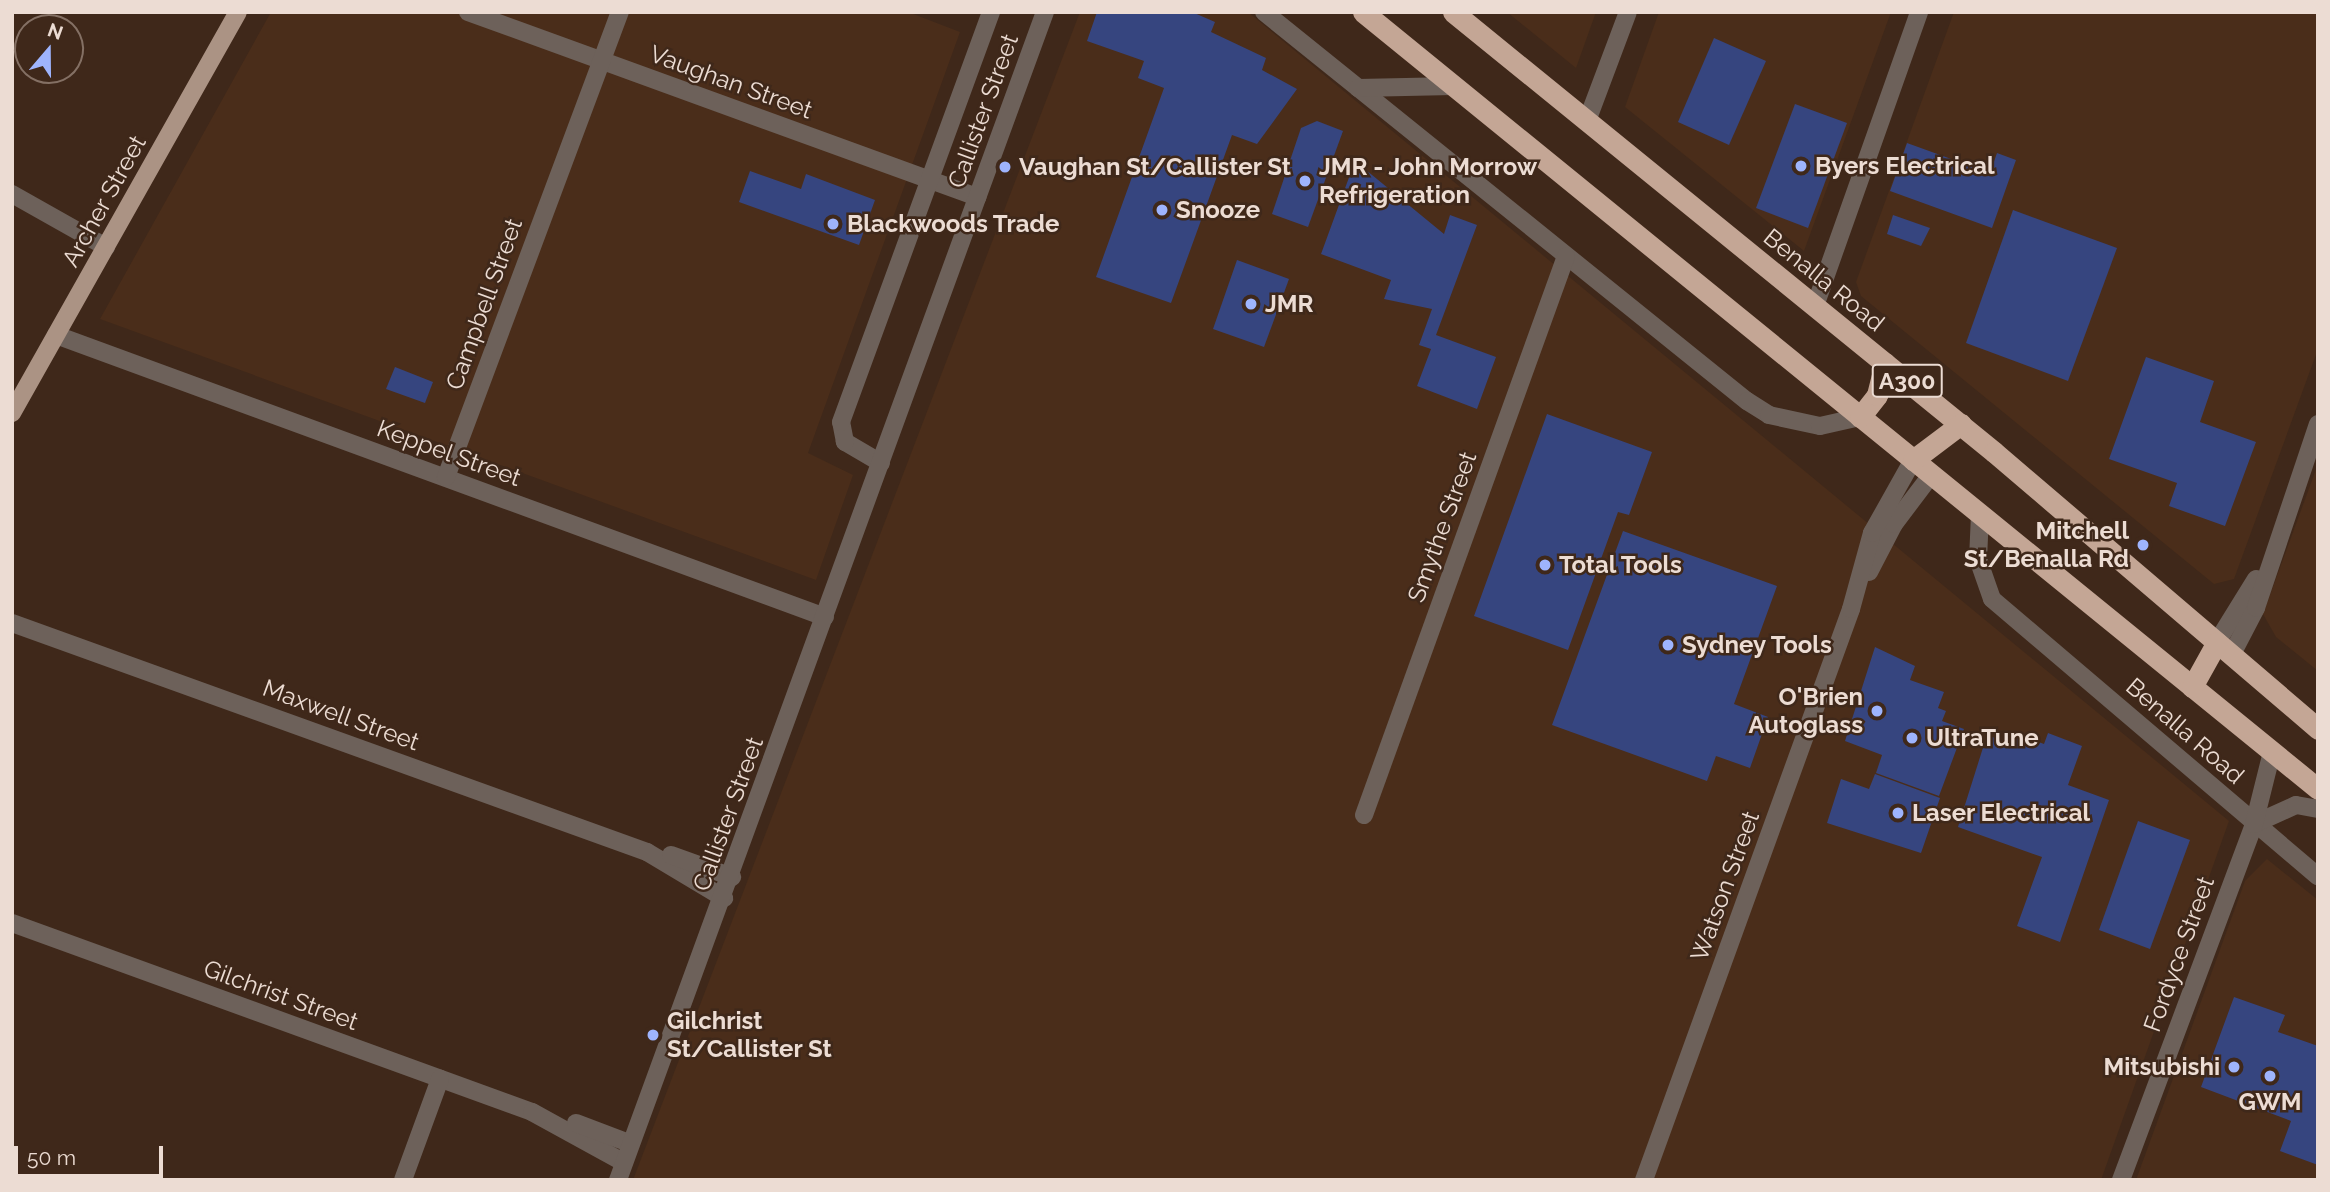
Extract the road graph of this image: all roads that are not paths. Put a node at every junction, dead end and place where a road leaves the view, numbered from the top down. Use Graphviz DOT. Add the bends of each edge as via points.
graph roads {
  1 [pos="238,12"];
  2 [pos="468,12"];
  3 [pos="613,12"];
  4 [pos="620,12"];
  5 [pos="990,12"];
  6 [pos="1045,12"];
  7 [pos="1264,12"];
  8 [pos="1363,12"];
  9 [pos="1453,12"];
  10 [pos="1628,12"];
  11 [pos="1919,12"];
  12 [pos="599,60"];
  13 [pos="1453,86"];
  14 [pos="1358,89"];
  15 [pos="1587,121"];
  16 [pos="928,179"];
  17 [pos="12,194"];
  18 [pos="977,197"];
  19 [pos="106,247"];
  20 [pos="1566,256"];
  21 [pos="1815,306"];
  22 [pos="56,335"];
  23 [pos="1885,363"];
  24 [pos="12,413"];
  25 [pos="1860,417"];
  26 [pos="1961,424"];
  27 [pos="2318,424"];
  28 [pos="1913,460"];
  29 [pos="881,463"];
  30 [pos="1931,475"];
  31 [pos="446,477"];
  32 [pos="1980,514"];
  33 [pos="1852,610"];
  34 [pos="825,617"];
  35 [pos="14,623"];
  36 [pos="2224,648"];
  37 [pos="2192,687"];
  38 [pos="2318,729"];
  39 [pos="2273,752"];
  40 [pos="2318,789"];
  41 [pos="2318,810"];
  42 [pos="1364,815"];
  43 [pos="2254,824"];
  44 [pos="647,852"];
  45 [pos="2318,876"];
  46 [pos="732,877"];
  47 [pos="724,898"];
  48 [pos="12,923"];
  49 [pos="440,1079"];
  50 [pos="532,1112"];
  51 [pos="629,1143"];
  52 [pos="621,1171"];
  53 [pos="402,1180"];
  54 [pos="1644,1180"];
  55 [pos="2121,1180"];
  1 -- 19 [label="main road, Archer Street"];
  2 -- 12 [label="street, Vaughan Street"];
  3 -- 12 [label="street, Campbell Street"];
  4 -- 12 [label="street, Campbell Street"];
  5 -- 16 [label="street, Callister Street"];
  6 -- 18 [label="street, Callister Street"];
  7 -- 14 [label="street"];
  8 -- 13 [label="highway, Benalla Road / A300"];
  9 -- 15 [label="highway, Benalla Road / A300"];
  10 -- 15 [label="street"];
  11 -- 21 [label="street"];
  12 -- 16 [label="street, Vaughan Street"];
  12 -- 31 [label="street, Campbell Street"];
  13 -- 14 [label="street"];
  13 -- 25 [label="highway, Benalla Road / A300"];
  14 -- 20 [label="street"];
  15 -- 21 [label="highway, Benalla Road / A300"];
  16 -- 18 [label="street, Vaughan Street"];
  16 -- 29 [label="street, Callister Street" via="841,422 845,442"];
  17 -- 19 [label="street"];
  18 -- 29 [label="street, Callister Street"];
  19 -- 22 [label="main road, Archer Street"];
  20 -- 25 [label="street" via="1769,415 1829,426"];
  20 -- 42 [label="street, Smythe Street"];
  21 -- 23 [label="highway, Benalla Road / A300"];
  22 -- 24 [label="main road, Archer Street"];
  22 -- 31 [label="street, Keppel Street"];
  23 -- 25 [label="highway" via="1877,395"];
  23 -- 26 [label="highway, Benalla Road / A300"];
  25 -- 28 [label="highway, Benalla Road / A300"];
  26 -- 28 [label="highway"];
  26 -- 30 [label="highway"];
  26 -- 36 [label="highway, Benalla Road / A300"];
  27 -- 36 [label="street" via="2274,545"];
  28 -- 30 [label="highway, Benalla Road / A300"];
  28 -- 33 [label="street, Watson Street" via="1871,533"];
  29 -- 34 [label="street, Callister Street"];
  30 -- 32 [label="highway, Benalla Road / A300"];
  30 -- 33 [label="street, Watson Street" via="1894,524"];
  31 -- 34 [label="street, Keppel Street"];
  32 -- 37 [label="highway, Benalla Road / A300"];
  32 -- 43 [label="street, Benalla Road" via="1978,559 1992,599"];
  33 -- 54 [label="street, Watson Street"];
  34 -- 46 [label="street, Callister Street"];
  35 -- 44 [label="street, Maxwell Street"];
  36 -- 37 [label="highway"];
  36 -- 38 [label="highway, Benalla Road / A300"];
  37 -- 39 [label="highway, Benalla Road / A300"];
  39 -- 40 [label="highway, Benalla Road / A300"];
  39 -- 43 [label="street, Fordyce Street"];
  41 -- 43 [label="street" via="2297,806"];
  43 -- 45 [label="street, Benalla Road"];
  43 -- 55 [label="street, Fordyce Street"];
  44 -- 46 [label="street, Maxwell Street"];
  44 -- 47 [label="street, Maxwell Street"];
  46 -- 47 [label="street, Callister Street"];
  47 -- 51 [label="street, Callister Street"];
  48 -- 49 [label="street, Gilchrist Street"];
  49 -- 50 [label="street, Gilchrist Street"];
  49 -- 53 [label="street"];
  50 -- 51 [label="street, Gilchrist Street"];
  50 -- 52 [label="street, Gilchrist Street"];
  51 -- 52 [label="street, Callister Street"];
}
